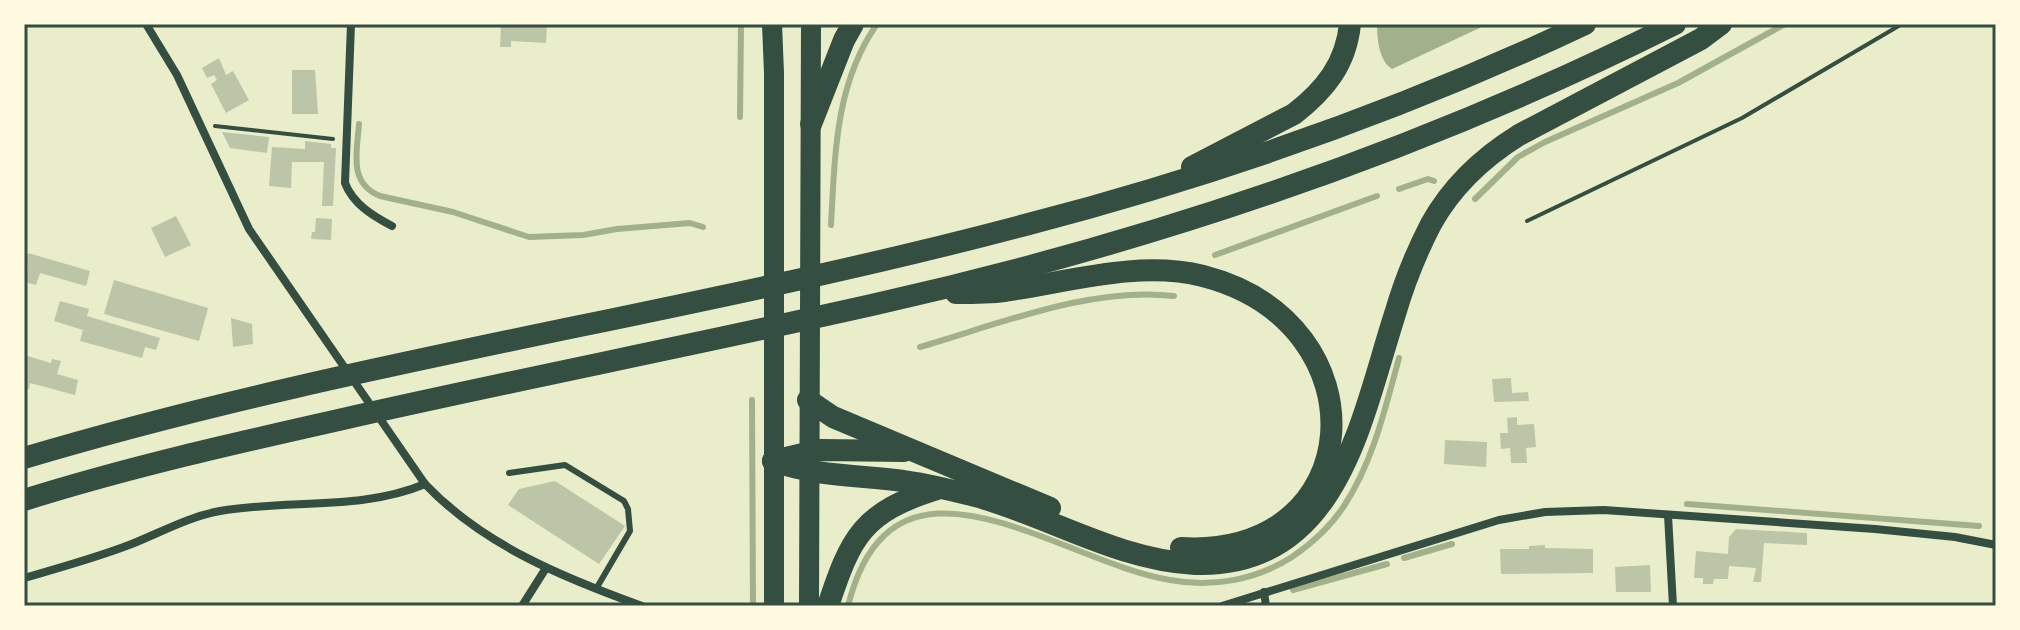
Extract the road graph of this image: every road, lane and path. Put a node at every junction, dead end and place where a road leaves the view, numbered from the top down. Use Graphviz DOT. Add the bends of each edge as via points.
graph roads {
  1 [pos="146,24"];
  2 [pos="351,24"];
  3 [pos="772,24"];
  4 [pos="811,24"];
  5 [pos="853,24"];
  6 [pos="1350,24"];
  7 [pos="1585,24"];
  8 [pos="1675,24"];
  9 [pos="1721,24"];
  10 [pos="1902,24"];
  11 [pos="201,124"];
  12 [pos="811,124"];
  13 [pos="347,141"];
  14 [pos="1141,193"];
  15 [pos="1527,221"];
  16 [pos="392,226"];
  17 [pos="911,295"];
  18 [pos="808,400"];
  19 [pos="917,451"];
  20 [pos="24,458"];
  21 [pos="773,461"];
  22 [pos="808,461"];
  23 [pos="509,473"];
  24 [pos="425,484"];
  25 [pos="940,488"];
  26 [pos="24,500"];
  27 [pos="1668,515"];
  28 [pos="1996,545"];
  29 [pos="546,568"];
  30 [pos="24,578"];
  31 [pos="596,589"];
  32 [pos="1264,592"];
  33 [pos="522,606"];
  34 [pos="642,606"];
  35 [pos="774,606"];
  36 [pos="809,606"];
  37 [pos="828,606"];
  38 [pos="1222,606"];
  39 [pos="1266,606"];
  40 [pos="1673,606"];
  1 -- 11 [label="street"];
  2 -- 13 [label="street"];
  3 -- 21 [label="main road"];
  4 -- 12 [label="main road"];
  5 -- 12 [label="highway"];
  6 -- 14 [label="highway" via="1345,53 1333,77 1308,103"];
  7 -- 14 [label="highway" via="1396,106"];
  8 -- 17 [label="highway" via="1485,113 1337,171 1186,222"];
  9 -- 25 [label="highway" via="1494,150 1450,194 1405,283 1340,475 1315,513 1282,542 1228,561 1171,562"];
  10 -- 15 [label="path" via="1742,118"];
  11 -- 13 [label="path"];
  11 -- 24 [label="street" via="249,229"];
  12 -- 18 [label="main road"];
  13 -- 16 [label="street" via="348,191 374,217"];
  14 -- 20 [label="highway" via="834,272 312,384"];
  17 -- 19 [label="highway" via="1001,292 1131,272 1179,272 1224,282 1258,299 1304,340 1324,374 1332,410 1323,468 1302,502 1273,529 1215,548 1128,538"];
  17 -- 26 [label="highway" via="336,420"];
  18 -- 19 [label="highway" via="833,417"];
  18 -- 22 [label="main road"];
  19 -- 22 [label="highway"];
  21 -- 22 [label="highway"];
  21 -- 35 [label="main road"];
  22 -- 25 [label="highway"];
  22 -- 36 [label="main road"];
  23 -- 31 [label="lane" via="565,465 624,501 630,531"];
  24 -- 29 [label="street" via="459,515"];
  24 -- 30 [label="street" via="371,499 202,515"];
  25 -- 37 [label="highway" via="894,505 860,532 839,570"];
  27 -- 28 [label="street" via="1875,529"];
  27 -- 32 [label="street" via="1604,510 1535,513"];
  27 -- 40 [label="street"];
  29 -- 31 [label="street"];
  29 -- 33 [label="street"];
  31 -- 34 [label="street"];
  32 -- 38 [label="street"];
  32 -- 39 [label="street"];
}
